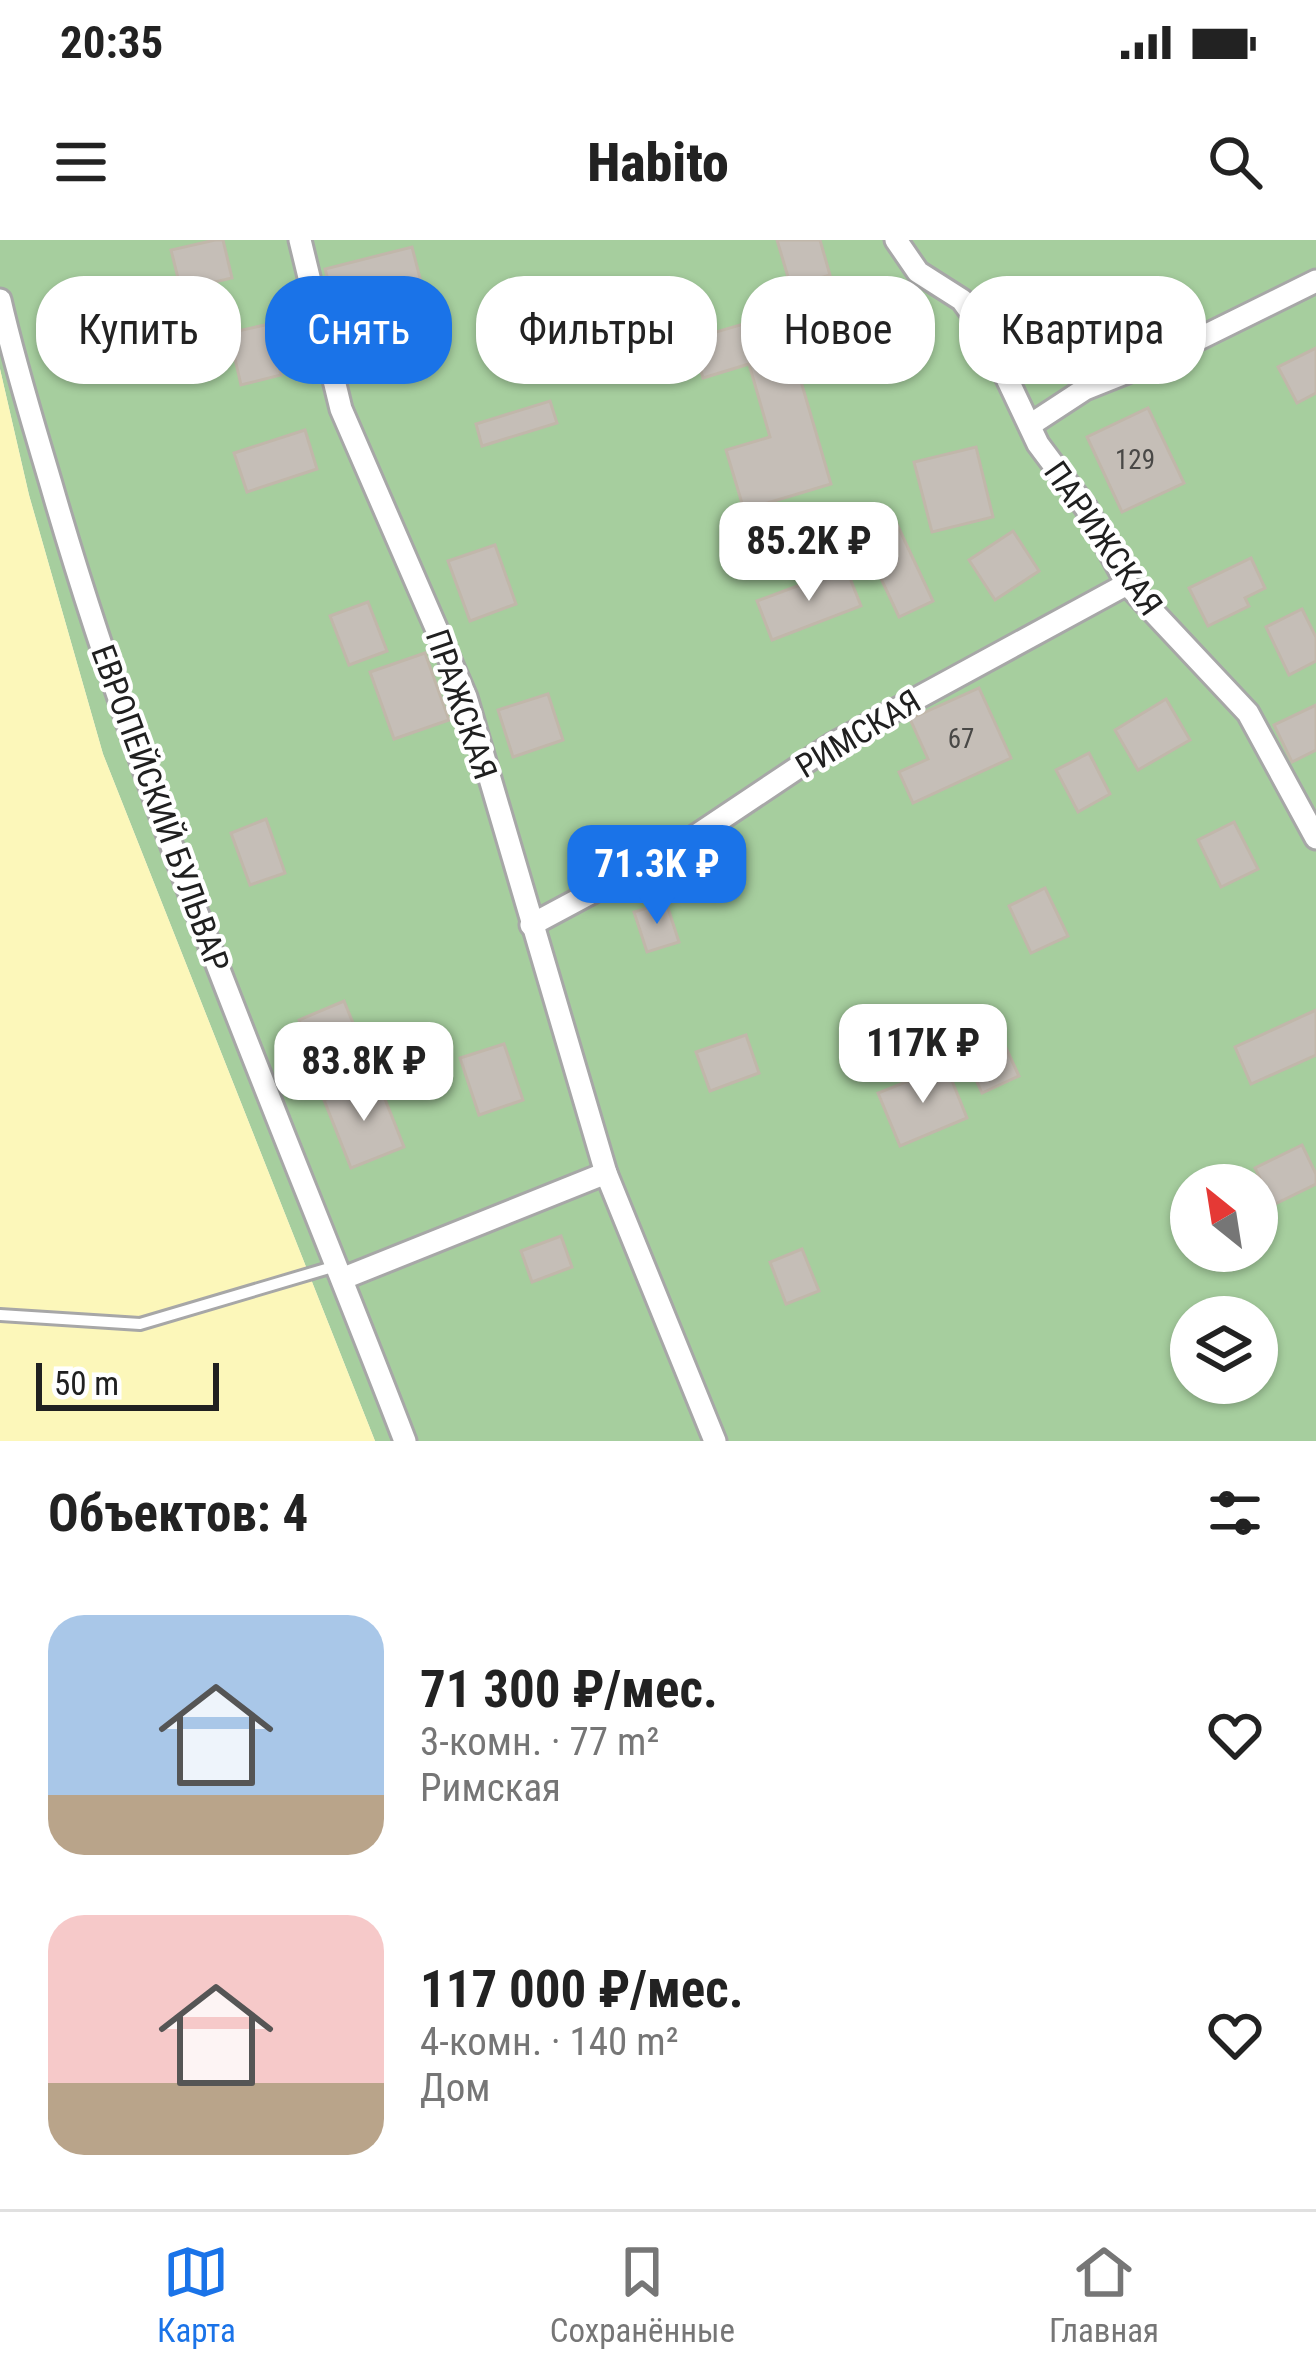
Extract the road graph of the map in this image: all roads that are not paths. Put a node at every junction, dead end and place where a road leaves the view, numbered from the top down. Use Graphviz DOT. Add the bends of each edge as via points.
graph roads {
  1 [pos="301,240"];
  2 [pos="896,240"];
  3 [pos="1316,281"];
  4 [pos="0,300"];
  5 [pos="1030,425"];
  6 [pos="1127,584"];
  7 [pos="1316,838"];
  8 [pos="531,925"];
  9 [pos="606,1173"];
  10 [pos="341,1272"];
  11 [pos="0,1315"];
  12 [pos="405,1441"];
  13 [pos="715,1441"];
  1 -- 8 [label="street, ПРАЖСКАЯ" via="340,409 466,697"];
  2 -- 5 [label="street, ПАРИЖСКАЯ" via="918,272 962,300"];
  3 -- 5 [label="street" via="1085,389"];
  4 -- 10 [label="street, ЕВРОПЕЙСКИЙ БУЛЬВАР" via="147,787"];
  5 -- 6 [label="street, ПАРИЖСКАЯ"];
  6 -- 7 [label="street, ПАРИЖСКАЯ" via="1247,713"];
  6 -- 8 [label="street, РИМСКАЯ" via="833,744 688,841"];
  8 -- 9 [label="street, ПРАЖСКАЯ"];
  9 -- 10 [label="street"];
  9 -- 13 [label="street, ПРАЖСКАЯ"];
  10 -- 11 [label="lane" via="140,1324"];
  10 -- 12 [label="street, ЕВРОПЕЙСКИЙ БУЛЬВАР"];
}
